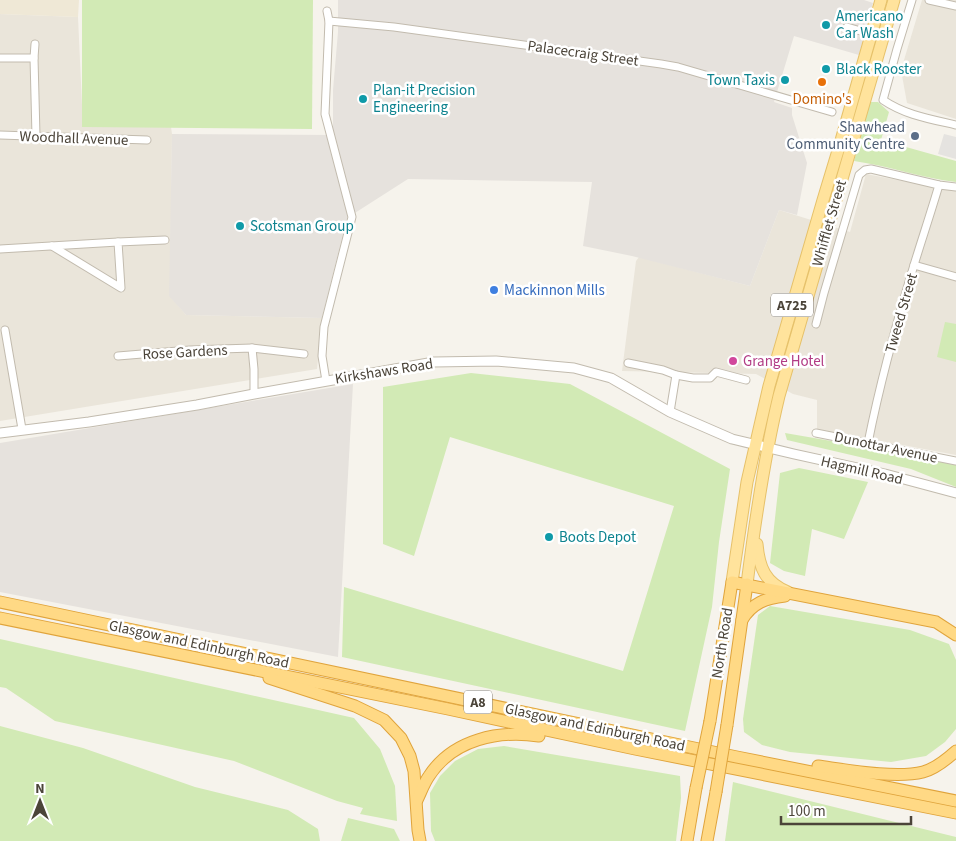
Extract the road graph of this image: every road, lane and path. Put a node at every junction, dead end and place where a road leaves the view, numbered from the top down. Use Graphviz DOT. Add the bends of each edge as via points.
graph roads {
  1 [pos="881,0"];
  2 [pos="894,0"];
  3 [pos="912,0"];
  4 [pos="929,0"];
  5 [pos="956,6"];
  6 [pos="327,10"];
  7 [pos="329,21"];
  8 [pos="847,27"];
  9 [pos="871,34"];
  10 [pos="36,44"];
  11 [pos="0,58"];
  12 [pos="34,58"];
  13 [pos="832,112"];
  14 [pos="956,125"];
  15 [pos="0,135"];
  16 [pos="36,136"];
  17 [pos="147,140"];
  18 [pos="846,145"];
  19 [pos="839,166"];
  20 [pos="939,185"];
  21 [pos="956,187"];
  22 [pos="165,240"];
  23 [pos="118,242"];
  24 [pos="52,246"];
  25 [pos="0,249"];
  26 [pos="914,265"];
  27 [pos="956,277"];
  28 [pos="816,324"];
  29 [pos="5,330"];
  30 [pos="252,348"];
  31 [pos="304,354"];
  32 [pos="118,356"];
  33 [pos="628,363"];
  34 [pos="676,375"];
  35 [pos="746,380"];
  36 [pos="326,381"];
  37 [pos="254,394"];
  38 [pos="670,412"];
  39 [pos="22,429"];
  40 [pos="0,433"];
  41 [pos="816,433"];
  42 [pos="868,443"];
  43 [pos="755,444"];
  44 [pos="768,447"];
  45 [pos="956,461"];
  46 [pos="956,493"];
  47 [pos="755,524"];
  48 [pos="732,582"];
  49 [pos="747,584"];
  50 [pos="796,595"];
  51 [pos="0,602"];
  52 [pos="0,618"];
  53 [pos="740,623"];
  54 [pos="956,635"];
  55 [pos="215,661"];
  56 [pos="635,749"];
  57 [pos="956,751"];
  58 [pos="737,757"];
  59 [pos="417,800"];
  60 [pos="956,801"];
  61 [pos="956,813"];
  62 [pos="420,841"];
  63 [pos="687,841"];
  64 [pos="707,841"];
  1 -- 9 [label="main road, Whifflet Street / A725"];
  2 -- 18 [label="main road, Whifflet Street / A725"];
  3 -- 14 [label="street" via="883,100 904,112"];
  4 -- 5 [label="street"];
  6 -- 7 [label="street"];
  7 -- 13 [label="street, Palacecraig Street" via="402,28 678,67"];
  7 -- 36 [label="street" via="325,114 352,217 324,328 322,356"];
  8 -- 9 [label="street"];
  9 -- 18 [label="main road, Whifflet Street / A725"];
  10 -- 12 [label="street"];
  11 -- 12 [label="street"];
  12 -- 16 [label="street"];
  15 -- 16 [label="street, Woodhall Avenue"];
  16 -- 17 [label="street, Woodhall Avenue"];
  18 -- 19 [label="main road, Whifflet Street / A725"];
  19 -- 43 [label="main road, Whifflet Street / A725" via="820,209"];
  19 -- 44 [label="main road, Whifflet Street / A725"];
  20 -- 21 [label="street"];
  20 -- 26 [label="street, Tweed Street"];
  20 -- 28 [label="street" via="871,169 859,176"];
  22 -- 23 [label="street"];
  23 -- 24 [label="street"];
  23 -- 24 [label="street" via="121,288"];
  24 -- 25 [label="street"];
  26 -- 27 [label="street"];
  26 -- 42 [label="street, Tweed Street"];
  29 -- 39 [label="street"];
  30 -- 31 [label="street, Rose Gardens"];
  30 -- 32 [label="street, Rose Gardens"];
  30 -- 37 [label="street"];
  33 -- 34 [label="street"];
  34 -- 35 [label="street" via="710,378 716,372"];
  34 -- 38 [label="street"];
  36 -- 37 [label="street, Kirkshaws Road"];
  36 -- 38 [label="street, Kirkshaws Road" via="434,362 531,363 574,368 612,378"];
  37 -- 39 [label="street, Kirkshaws Road" via="89,422"];
  38 -- 43 [label="street, Kirkshaws Road" via="732,439"];
  39 -- 40 [label="street, Kirkshaws Road"];
  41 -- 42 [label="street, Dunottar Avenue"];
  42 -- 45 [label="street, Dunottar Avenue"];
  43 -- 44 [label="street, Hagmill Road"];
  43 -- 48 [label="main road, North Road / A725"];
  44 -- 46 [label="street, Hagmill Road"];
  44 -- 47 [label="main road, North Road / A725"];
  47 -- 49 [label="main road, North Road / A725"];
  47 -- 50 [label="main road, A725" via="764,573 777,586"];
  48 -- 49 [label="highway"];
  48 -- 63 [label="highway, North Road / A725, bridge"];
  49 -- 50 [label="highway"];
  49 -- 53 [label="highway, North Road / A725"];
  50 -- 53 [label="highway" via="760,602"];
  50 -- 54 [label="highway" via="936,622"];
  51 -- 58 [label="highway, Glasgow and Edinburgh Road / A8"];
  52 -- 55 [label="highway, Glasgow and Edinburgh Road / A8"];
  53 -- 64 [label="highway, North Road / A725, bridge"];
  55 -- 56 [label="highway, Glasgow and Edinburgh Road / A8"];
  55 -- 59 [label="highway, A8" via="355,706 384,720 401,738 410,756"];
  56 -- 59 [label="highway, A8" via="523,733 473,740 450,754 430,775"];
  56 -- 61 [label="highway, Glasgow and Edinburgh Road / A8"];
  57 -- 58 [label="highway, A8" via="924,772 910,774"];
  58 -- 60 [label="highway, Glasgow and Edinburgh Road / A8"];
  59 -- 62 [label="highway, A8"];
}
